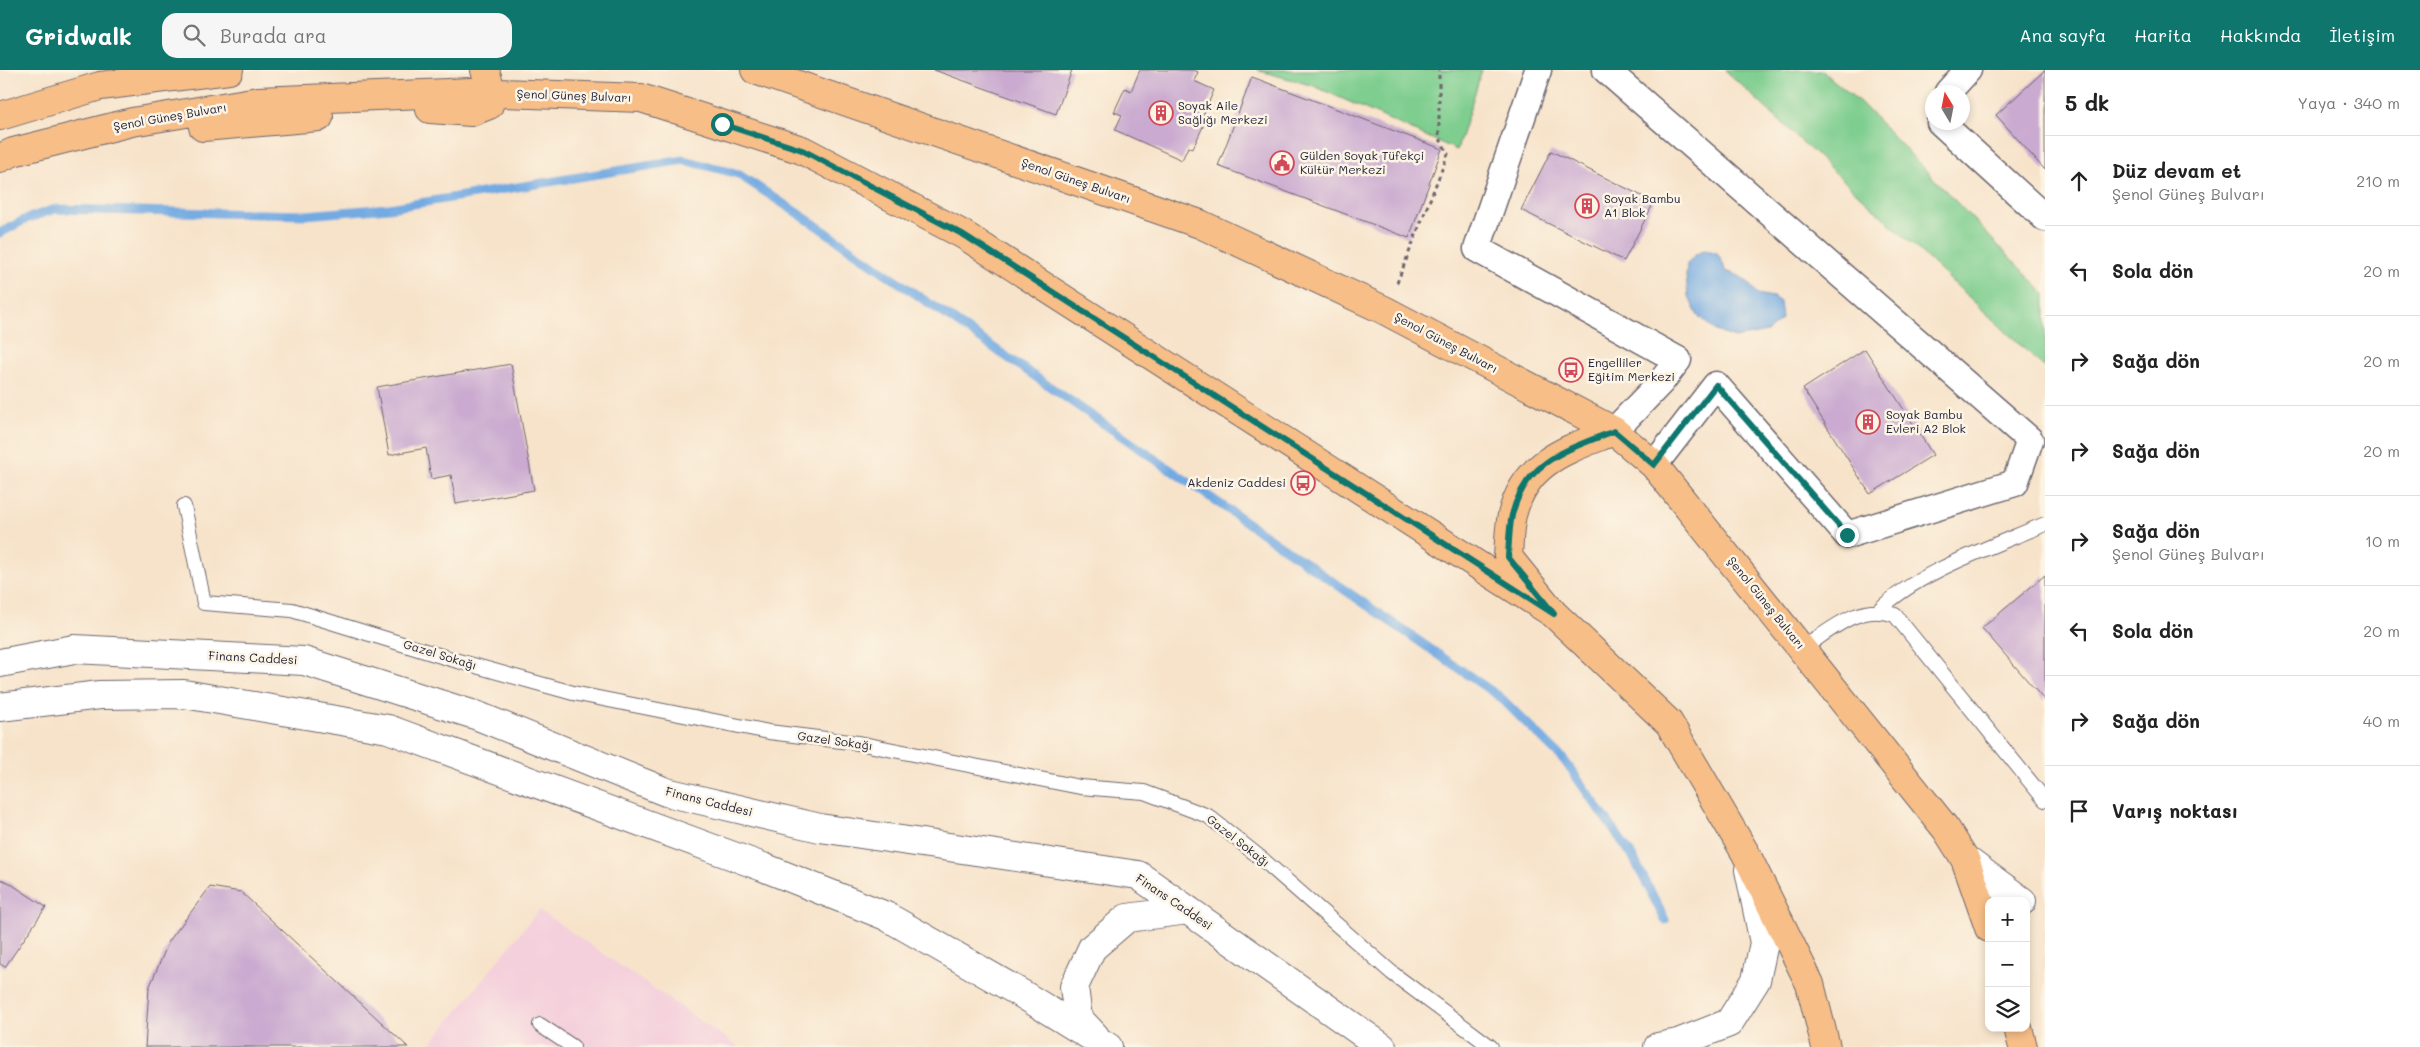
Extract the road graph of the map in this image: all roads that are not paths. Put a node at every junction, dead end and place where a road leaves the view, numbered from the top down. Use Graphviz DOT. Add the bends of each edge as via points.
graph roads {
  1 [pos="229,70"];
  2 [pos="756,70"];
  3 [pos="1538,70"];
  4 [pos="1606,70"];
  5 [pos="1968,70"];
  6 [pos="488,82"];
  7 [pos="1954,85"];
  8 [pos="0,116"];
  9 [pos="1949,130"];
  10 [pos="0,158"];
  11 [pos="2045,218"];
  12 [pos="1614,431"];
  13 [pos="1654,465"];
  14 [pos="184,506"];
  15 [pos="2045,524"];
  16 [pos="1878,611"];
  17 [pos="1554,614"];
  18 [pos="1802,648"];
  19 [pos="0,663"];
  20 [pos="0,707"];
  21 [pos="2045,800"];
  22 [pos="1746,854"];
  23 [pos="1965,859"];
  24 [pos="2017,897"];
  25 [pos="2030,904"];
  26 [pos="2045,906"];
  27 [pos="1188,910"];
  28 [pos="1985,916"];
  29 [pos="540,1025"];
  30 [pos="2019,1032"];
  31 [pos="1105,1045"];
  32 [pos="573,1047"];
  33 [pos="1382,1047"];
  34 [pos="1491,1047"];
  35 [pos="1658,1047"];
  36 [pos="1826,1047"];
  37 [pos="2023,1047"];
  1 -- 8 [label="main road" via="100,86"];
  2 -- 12 [label="main road, Şenol Güneş Bulvarı" via="1200,224 1384,310"];
  3 -- 12 [label="street" via="1477,249 1678,360"];
  4 -- 13 [label="street" via="2030,440 2014,483 1847,535 1716,385"];
  5 -- 7 [label="street"];
  6 -- 10 [label="main road, Şenol Güneş Bulvarı" via="489,105 471,112 429,109 206,127 132,122"];
  6 -- 17 [label="main road, Şenol Güneş Bulvarı" via="641,98 802,150 964,235"];
  9 -- 11 [label="street"];
  12 -- 13 [label="main road, Şenol Güneş Bulvarı"];
  12 -- 17 [label="main road" via="1541,464 1528,478 1512,515 1508,557"];
  13 -- 18 [label="main road, Şenol Güneş Bulvarı"];
  14 -- 34 [label="lane, Gazel Sokağı" via="204,603 292,610 573,693 769,732 858,743 1080,787 1144,792 1208,816 1392,973"];
  15 -- 16 [label="lane" via="1922,578 1893,596"];
  16 -- 18 [label="lane" via="1857,614"];
  16 -- 21 [label="lane" via="1895,615 1913,634"];
  17 -- 22 [label="main road" via="1669,723"];
  18 -- 23 [label="main road, Şenol Güneş Bulvarı" via="1946,829"];
  19 -- 27 [label="street, Finans Caddesi" via="74,649 304,661 478,716 666,792 820,828 1138,875"];
  20 -- 31 [label="street" via="100,695 184,694 388,729 763,867 886,916"];
  22 -- 35 [label="street" via="1764,943 1756,980 1729,1022 1678,1043"];
  22 -- 36 [label="main road" via="1810,984"];
  23 -- 24 [label="street"];
  23 -- 28 [label="main road, Şenol Güneş Bulvarı"];
  25 -- 26 [label="street"];
  27 -- 31 [label="street" via="1128,918 1092,948 1074,987 1078,1018"];
  27 -- 33 [label="street, Finans Caddesi"];
  29 -- 32 [label="lane"];
  30 -- 37 [label="main road"];
}
